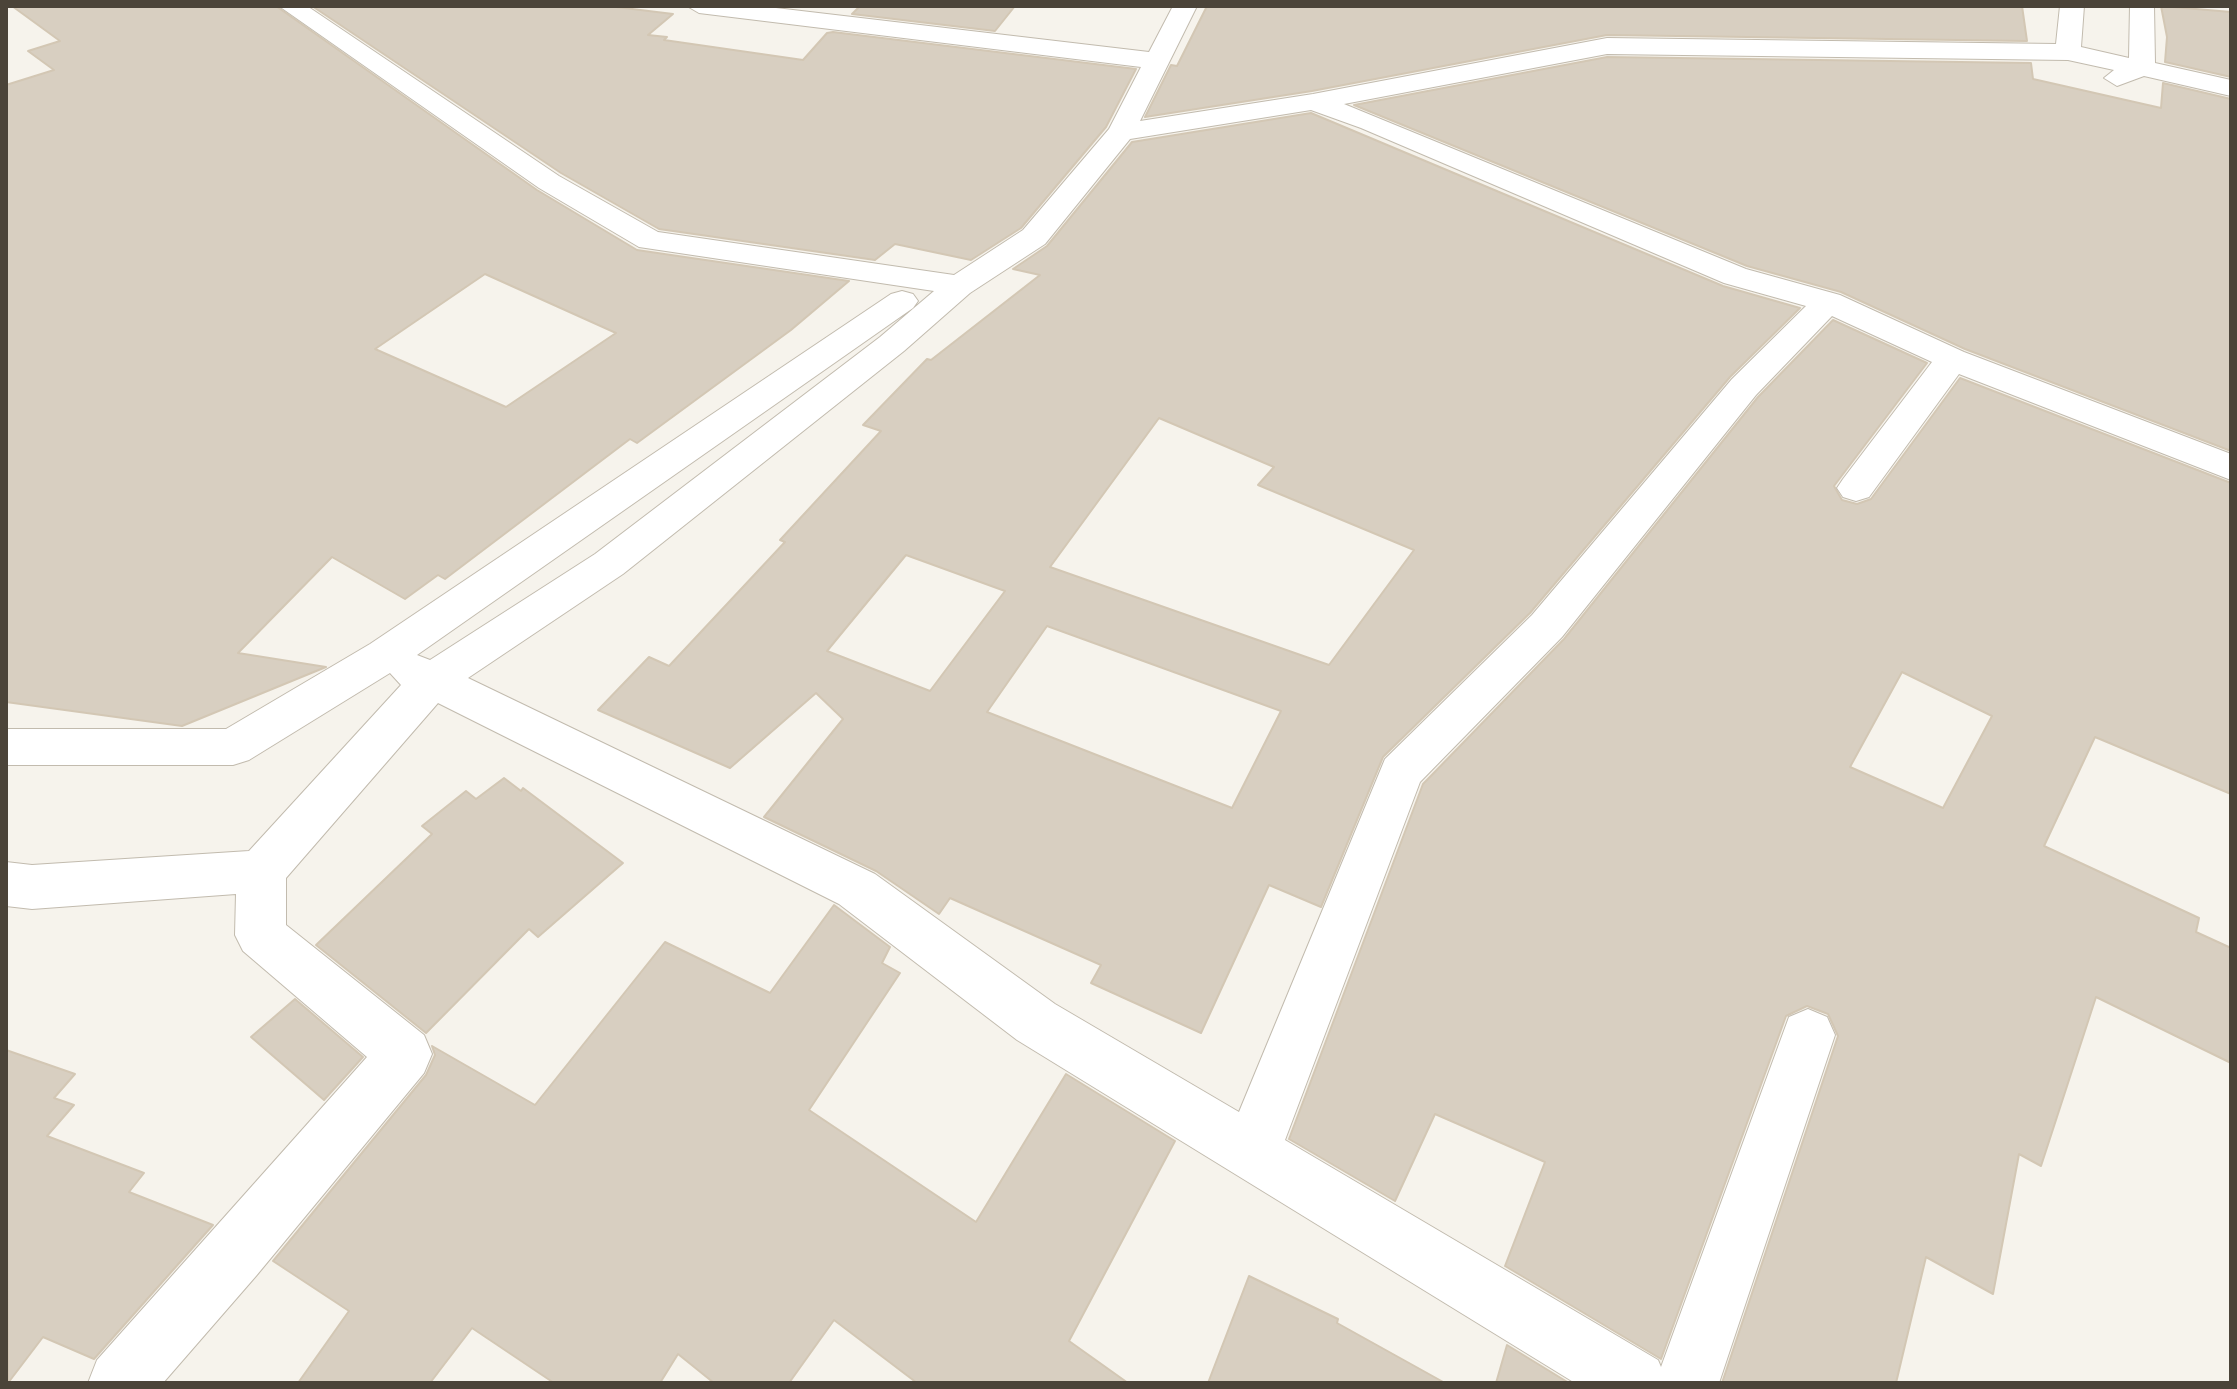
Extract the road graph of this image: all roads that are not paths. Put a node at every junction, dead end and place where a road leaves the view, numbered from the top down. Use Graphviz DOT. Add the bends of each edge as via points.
graph roads {
  1 [pos="291,6"];
  2 [pos="699,6"];
  3 [pos="1185,6"];
  4 [pos="2072,6"];
  5 [pos="2142,6"];
  6 [pos="2068,52"];
  7 [pos="1157,61"];
  8 [pos="2142,68"];
  9 [pos="1946,76"];
  10 [pos="2085,83"];
  11 [pos="2231,88"];
  12 [pos="1313,102"];
  13 [pos="1371,122"];
  14 [pos="1121,132"];
  15 [pos="1083,179"];
  16 [pos="946,283"];
  17 [pos="1828,302"];
  18 [pos="1952,359"];
  19 [pos="2231,468"];
  20 [pos="1856,488"];
  21 [pos="385,655"];
  22 [pos="431,681"];
  23 [pos="6,747"];
  24 [pos="261,871"];
  25 [pos="15,894"];
  26 [pos="1808,1035"];
  27 [pos="1252,1152"];
  28 [pos="120,1383"];
  29 [pos="1635,1383"];
  30 [pos="1687,1383"];
  1 -- 16 [label="street" via="549,182 650,240"];
  2 -- 7 [label="street"];
  3 -- 7 [label="street"];
  4 -- 6 [label="street"];
  5 -- 8 [label="street"];
  6 -- 8 [label="street"];
  6 -- 12 [label="street" via="1607,46"];
  7 -- 14 [label="street"];
  8 -- 10 [label="street" via="2101,83"];
  8 -- 11 [label="street"];
  9 -- 13 [label="street" via="1652,62 1563,66"];
  12 -- 13 [label="street"];
  12 -- 14 [label="street"];
  13 -- 17 [label="street" via="1735,276"];
  14 -- 15 [label="street"];
  15 -- 16 [label="street"];
  15 -- 16 [label="street" via="1030,252"];
  16 -- 21 [label="street"];
  16 -- 22 [label="street" via="892,344 609,564"];
  17 -- 18 [label="street"];
  17 -- 27 [label="street" via="1744,387 1547,626 1401,772"];
  18 -- 19 [label="street"];
  18 -- 20 [label="street"];
  21 -- 22 [label="street"];
  21 -- 23 [label="street" via="233,747"];
  22 -- 24 [label="street"];
  22 -- 27 [label="street" via="857,889 1036,1022"];
  24 -- 25 [label="street"];
  24 -- 28 [label="street" via="261,935 405,1054"];
  26 -- 30 [label="street"];
  27 -- 29 [label="street"];
}
